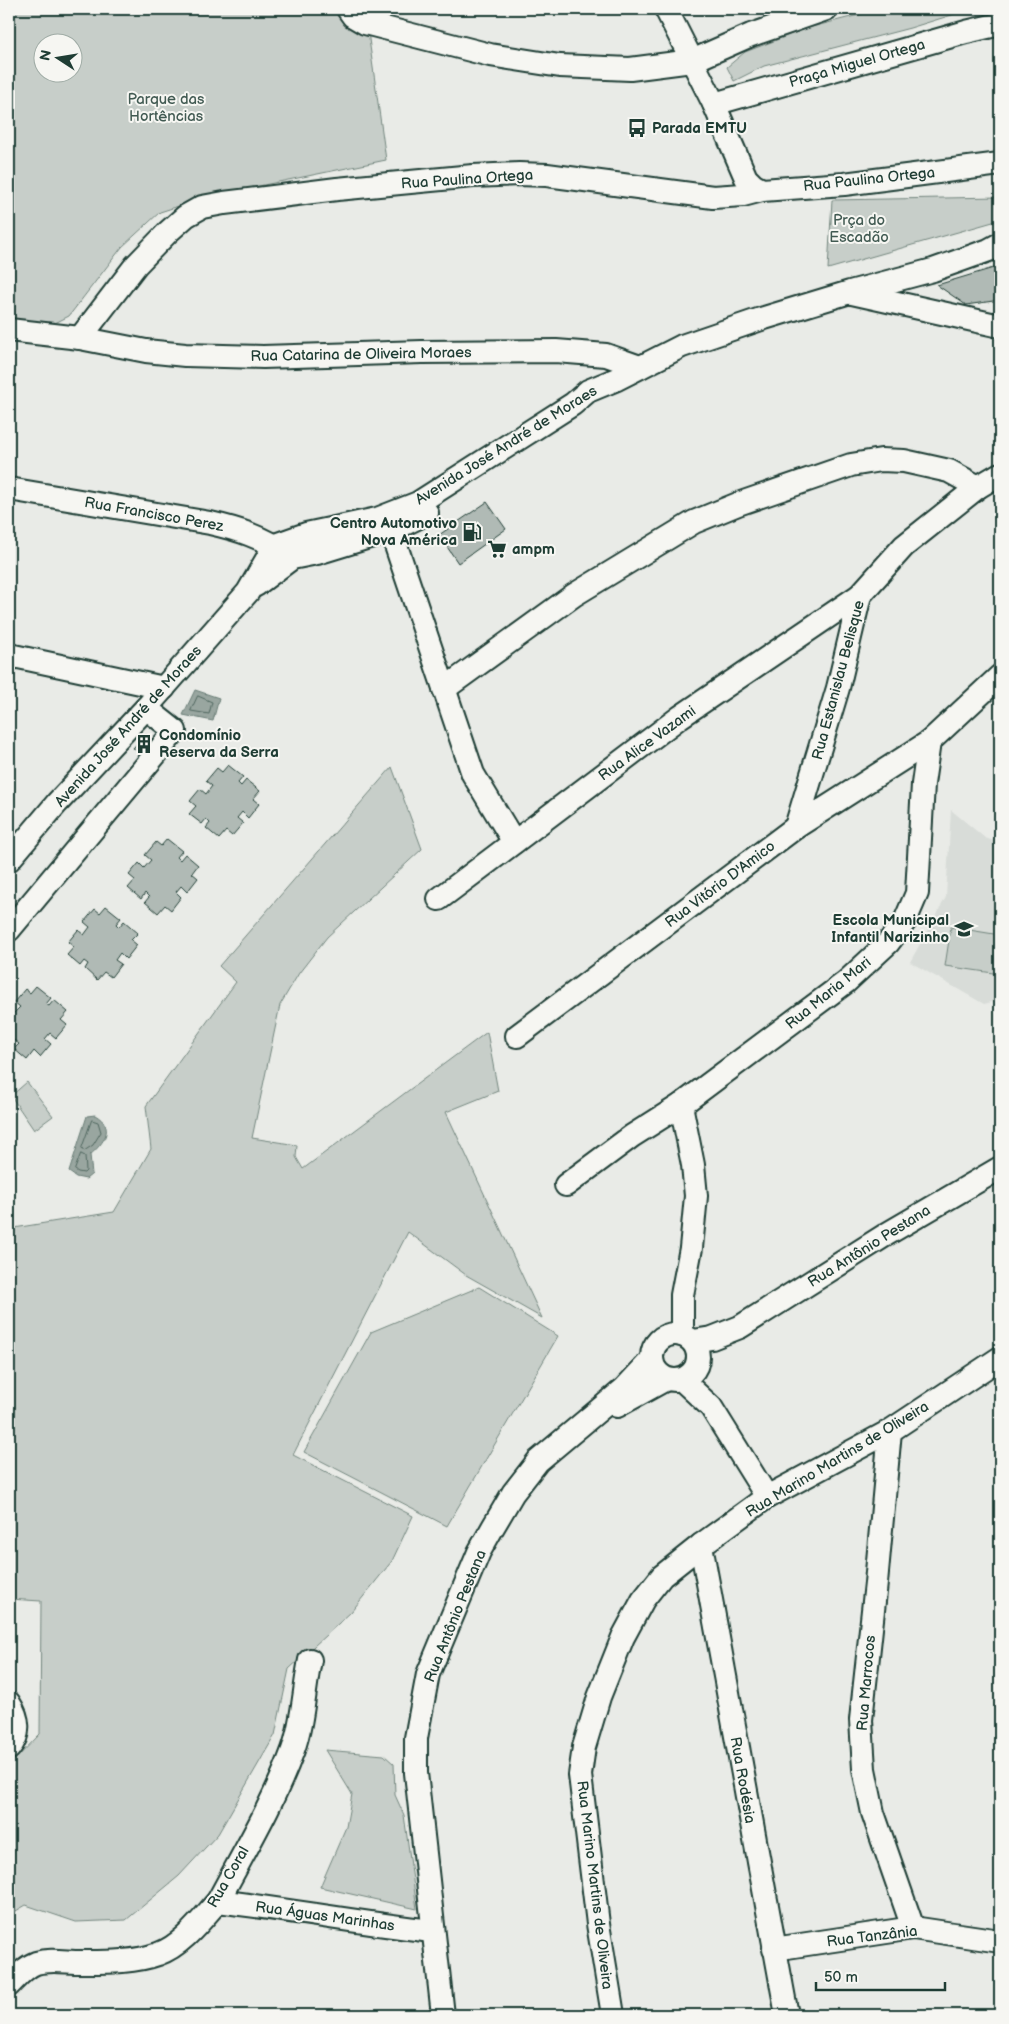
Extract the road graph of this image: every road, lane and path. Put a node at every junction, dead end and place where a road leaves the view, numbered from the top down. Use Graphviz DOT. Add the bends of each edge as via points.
graph roads {
  1 [pos="348,9"];
  2 [pos="666,9"];
  3 [pos="681,9"];
  4 [pos="826,9"];
  5 [pos="1000,24"];
  6 [pos="698,58"];
  7 [pos="720,102"];
  8 [pos="1000,164"];
  9 [pos="740,166"];
  10 [pos="762,190"];
  11 [pos="697,196"];
  12 [pos="997,248"];
  13 [pos="850,292"];
  14 [pos="1000,326"];
  15 [pos="9,330"];
  16 [pos="80,338"];
  17 [pos="640,367"];
  18 [pos="1000,474"];
  19 [pos="978,488"];
  20 [pos="9,489"];
  21 [pos="389,523"];
  22 [pos="283,552"];
  23 [pos="860,595"];
  24 [pos="9,655"];
  25 [pos="1000,676"];
  26 [pos="164,688"];
  27 [pos="444,688"];
  28 [pos="146,708"];
  29 [pos="929,742"];
  30 [pos="796,827"];
  31 [pos="514,842"];
  32 [pos="9,860"];
  33 [pos="439,898"];
  34 [pos="9,930"];
  35 [pos="517,1036"];
  36 [pos="681,1105"];
  37 [pos="1000,1168"];
  38 [pos="566,1185"];
  39 [pos="684,1356"];
  40 [pos="1000,1358"];
  41 [pos="577,1428"];
  42 [pos="890,1431"];
  43 [pos="767,1497"];
  44 [pos="701,1545"];
  45 [pos="310,1660"];
  46 [pos="9,1703"];
  47 [pos="9,1748"];
  48 [pos="218,1901"];
  49 [pos="913,1928"];
  50 [pos="432,1931"];
  51 [pos="1000,1941"];
  52 [pos="774,1949"];
  53 [pos="9,1985"];
  54 [pos="443,2015"];
  55 [pos="613,2015"];
  56 [pos="786,2015"];
  1 -- 6 [label="street" via="365,23 463,49 542,63 630,69"];
  2 -- 6 [label="street"];
  3 -- 6 [label="street" via="694,29"];
  4 -- 6 [label="street" via="751,35"];
  5 -- 7 [label="street, Praça Miguel Ortega"];
  6 -- 7 [label="street"];
  7 -- 9 [label="street"];
  7 -- 10 [label="street" via="751,153"];
  8 -- 10 [label="street, Rua Paulina Ortega" via="844,184"];
  9 -- 10 [label="street" via="746,178"];
  9 -- 11 [label="street" via="733,178 719,188"];
  10 -- 11 [label="street, Rua Paulina Ortega" via="743,196"];
  11 -- 16 [label="street, Rua Paulina Ortega" via="519,174 337,189 202,207 186,216 136,265"];
  12 -- 13 [label="street, Avenida José André de Moraes" via="933,270"];
  13 -- 14 [label="street"];
  13 -- 17 [label="street, Avenida José André de Moraes" via="682,346"];
  15 -- 16 [label="street, Rua Catarina de Oliveira Moraes"];
  16 -- 17 [label="street, Rua Catarina de Oliveira Moraes" via="185,355 263,357 556,351 606,355"];
  17 -- 21 [label="street, Avenida José André de Moraes" via="588,391 573,404"];
  18 -- 19 [label="street, Rua Estanislau Belisque"];
  19 -- 23 [label="street, Rua Estanislau Belisque" via="904,546"];
  19 -- 27 [label="street" via="949,471 904,460 881,460 851,465 738,504 694,522 647,549 574,595"];
  20 -- 22 [label="street, Rua Francisco Perez" via="210,523 239,530"];
  21 -- 22 [label="street, Avenida José André de Moraes" via="363,522 306,534"];
  21 -- 27 [label="street"];
  22 -- 26 [label="street, Avenida José André de Moraes"];
  23 -- 30 [label="street, Rua Estanislau Belisque" via="838,688"];
  23 -- 31 [label="street, Rua Alice Vazami" via="680,717"];
  24 -- 26 [label="street"];
  25 -- 29 [label="street"];
  26 -- 28 [label="street, Avenida José André de Moraes"];
  27 -- 31 [label="street" via="473,774"];
  28 -- 32 [label="street, Avenida José André de Moraes"];
  28 -- 34 [label="street" via="175,731"];
  29 -- 30 [label="street, Rua Vitório D'Amico"];
  29 -- 36 [label="street, Rua Maria Mari" via="917,893 905,921 888,943 846,982"];
  30 -- 35 [label="street, Rua Vitório D'Amico"];
  31 -- 33 [label="street, Rua Alice Vazami"];
  36 -- 38 [label="street, Rua Maria Mari" via="632,1136"];
  36 -- 39 [label="street" via="696,1196 682,1295"];
  37 -- 39 [label="street, Rua Antônio Pestana" via="887,1234 740,1327 726,1341"];
  39 -- 41 [label="street, Rua Antônio Pestana"];
  39 -- 41 [label="street, Rua Antônio Pestana" via="656,1344 652,1359 624,1389"];
  39 -- 43 [label="street" via="710,1407"];
  40 -- 42 [label="street, Rua Marino Martins de Oliveira"];
  41 -- 50 [label="street, Rua Antônio Pestana" via="538,1461 498,1518 479,1552 428,1674 416,1738 416,1773"];
  42 -- 43 [label="street, Rua Marino Martins de Oliveira"];
  42 -- 49 [label="street, Rua Marrocos" via="861,1720 864,1768 873,1813"];
  43 -- 44 [label="street, Rua Marino Martins de Oliveira"];
  44 -- 52 [label="street, Rua Rodésia"];
  44 -- 55 [label="street, Rua Marino Martins de Oliveira" via="662,1576 643,1600 623,1637 584,1747 580,1775 582,1804"];
  45 -- 48 [label="street, Rua Coral" via="293,1750"];
  46 -- 47 [label="street" via="18,1721 14,1742"];
  48 -- 50 [label="street, Rua Águas Marinhas"];
  48 -- 53 [label="street, Rua Coral" via="182,1939 160,1954 138,1960 49,1960 35,1963"];
  49 -- 51 [label="street, Rua Tanzânia"];
  49 -- 52 [label="street, Rua Tanzânia"];
  50 -- 54 [label="street, Rua Antônio Pestana"];
  52 -- 56 [label="street, Rua Rodésia"];
}
